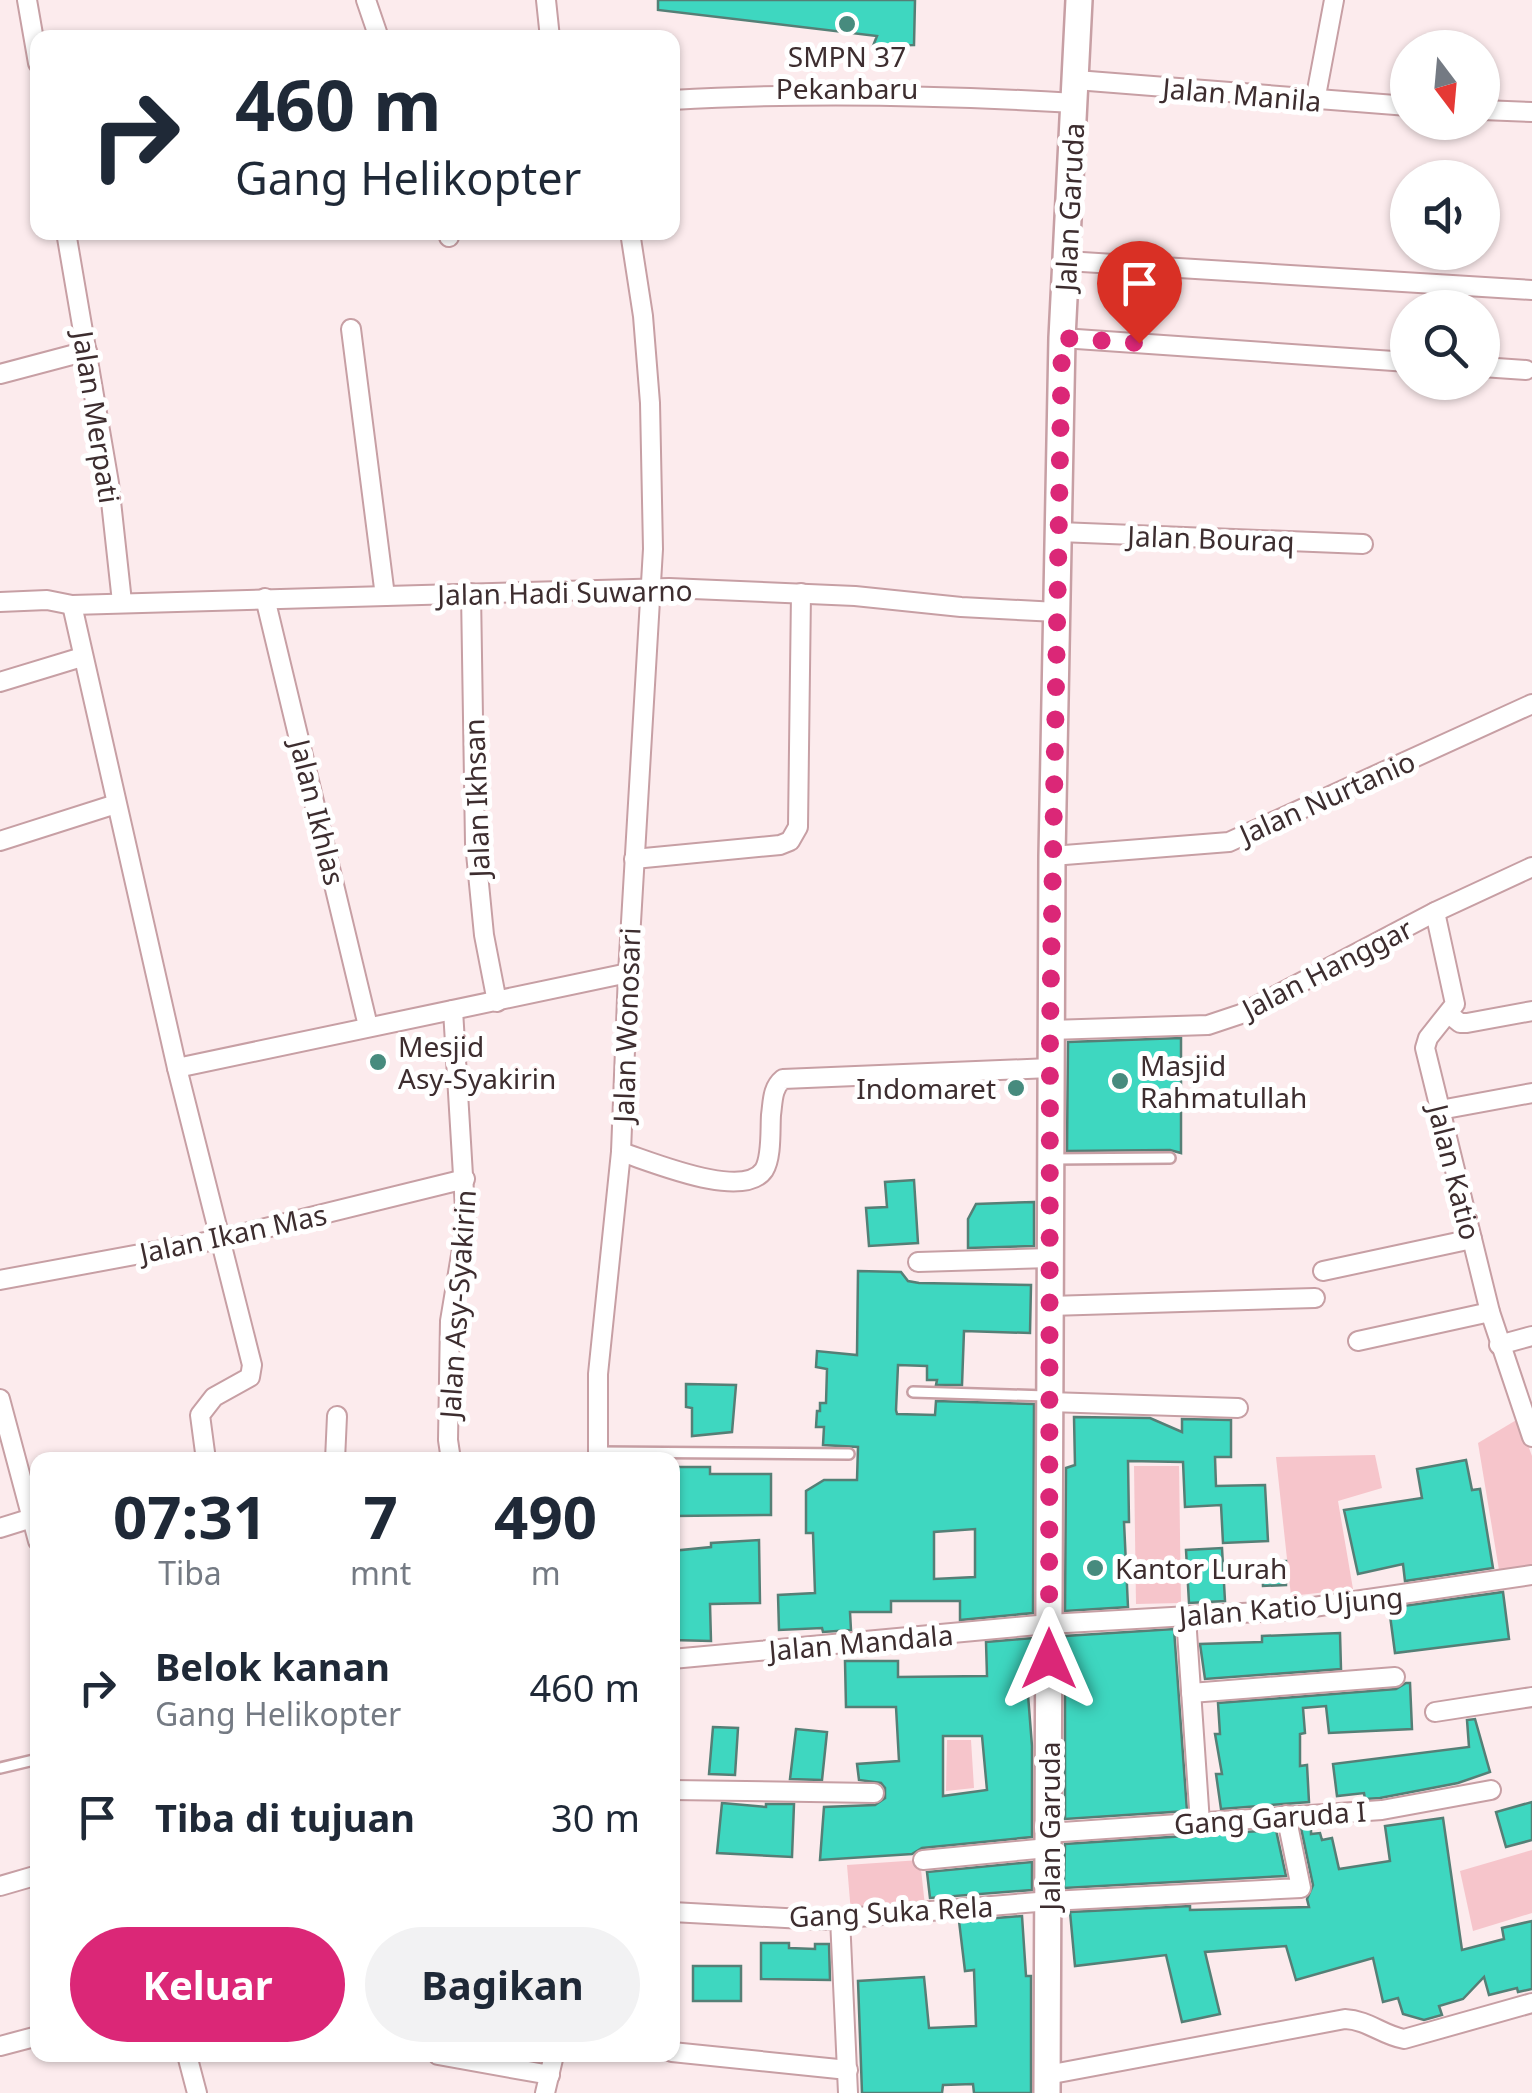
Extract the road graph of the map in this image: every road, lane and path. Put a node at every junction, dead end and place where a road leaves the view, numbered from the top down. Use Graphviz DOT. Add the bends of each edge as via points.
graph roads {
  1 [pos="27,0"];
  2 [pos="366,0"];
  3 [pos="546,0"];
  4 [pos="1079,0"];
  5 [pos="1334,0"];
  6 [pos="32,30"];
  7 [pos="376,30"];
  8 [pos="549,30"];
  9 [pos="1076,92"];
  10 [pos="680,99"];
  11 [pos="1315,101"];
  12 [pos="1390,105"];
  13 [pos="1500,111"];
  14 [pos="1532,112"];
  15 [pos="67,240"];
  16 [pos="631,240"];
  17 [pos="1066,261"];
  18 [pos="1532,290"];
  19 [pos="351,329"];
  20 [pos="1062,338"];
  21 [pos="87,351"];
  22 [pos="1390,361"];
  23 [pos="1500,368"];
  24 [pos="1526,370"];
  25 [pos="0,374"];
  26 [pos="1058,532"];
  27 [pos="1362,544"];
  28 [pos="650,590"];
  29 [pos="471,593"];
  30 [pos="802,593"];
  31 [pos="385,596"];
  32 [pos="265,598"];
  33 [pos="0,602"];
  34 [pos="122,602"];
  35 [pos="72,605"];
  36 [pos="1057,612"];
  37 [pos="82,657"];
  38 [pos="0,682"];
  39 [pos="1532,704"];
  40 [pos="116,804"];
  41 [pos="0,841"];
  42 [pos="1052,856"];
  43 [pos="634,860"];
  44 [pos="1532,867"];
  45 [pos="1436,912"];
  46 [pos="628,973"];
  47 [pos="496,1002"];
  48 [pos="453,1010"];
  49 [pos="1532,1010"];
  50 [pos="1450,1014"];
  51 [pos="368,1026"];
  52 [pos="1050,1030"];
  53 [pos="178,1068"];
  54 [pos="1050,1068"];
  55 [pos="1532,1093"];
  56 [pos="1440,1110"];
  57 [pos="621,1152"];
  58 [pos="1170,1158"];
  59 [pos="1050,1159"];
  60 [pos="465,1179"];
  61 [pos="222,1238"];
  62 [pos="1472,1239"];
  63 [pos="1050,1258"];
  64 [pos="918,1262"];
  65 [pos="1323,1272"];
  66 [pos="0,1280"];
  67 [pos="1315,1298"];
  68 [pos="1050,1306"];
  69 [pos="1490,1312"];
  70 [pos="1532,1336"];
  71 [pos="1358,1341"];
  72 [pos="1499,1345"];
  73 [pos="913,1392"];
  74 [pos="1049,1399"];
  75 [pos="0,1400"];
  76 [pos="1238,1408"];
  77 [pos="337,1416"];
  78 [pos="1532,1437"];
  79 [pos="205,1452"];
  80 [pos="336,1452"];
  81 [pos="450,1452"];
  82 [pos="598,1452"];
  83 [pos="849,1454"];
  84 [pos="680,1455"];
  85 [pos="30,1511"];
  86 [pos="30,1519"];
  87 [pos="0,1528"];
  88 [pos="1532,1575"];
  89 [pos="1186,1617"];
  90 [pos="1049,1624"];
  91 [pos="680,1659"];
  92 [pos="1395,1677"];
  93 [pos="1191,1693"];
  94 [pos="1532,1697"];
  95 [pos="1435,1712"];
  96 [pos="30,1761"];
  97 [pos="0,1768"];
  98 [pos="680,1790"];
  99 [pos="1491,1790"];
  100 [pos="874,1793"];
  101 [pos="1286,1816"];
  102 [pos="1200,1823"];
  103 [pos="1048,1841"];
  104 [pos="923,1860"];
  105 [pos="30,1877"];
  106 [pos="0,1886"];
  107 [pos="1050,1900"];
  108 [pos="680,1912"];
  109 [pos="840,1918"];
  110 [pos="1532,2003"];
  111 [pos="30,2038"];
  112 [pos="0,2046"];
  113 [pos="680,2053"];
  114 [pos="189,2062"];
  115 [pos="465,2062"];
  116 [pos="848,2070"];
  117 [pos="548,2084"];
  118 [pos="1047,2084"];
  119 [pos="197,2093"];
  120 [pos="848,2093"];
  1 -- 6 [label="street"];
  2 -- 7 [label="street"];
  3 -- 8 [label="street"];
  4 -- 9 [label="street, Jalan Garuda"];
  5 -- 11 [label="street"];
  9 -- 10 [label="street, Jalan Manila"];
  9 -- 11 [label="street, Jalan Manila"];
  9 -- 17 [label="street, Jalan Garuda"];
  11 -- 12 [label="street, Jalan Manila"];
  13 -- 14 [label="street"];
  15 -- 21 [label="street, Jalan Merpati"];
  16 -- 28 [label="street, Jalan Wonosari" via="650,403"];
  17 -- 18 [label="street"];
  17 -- 20 [label="street, Jalan Garuda"];
  19 -- 31 [label="street"];
  20 -- 22 [label="street"];
  20 -- 26 [label="street, Jalan Garuda"];
  21 -- 25 [label="street"];
  21 -- 34 [label="street, Jalan Merpati"];
  23 -- 24 [label="street"];
  26 -- 27 [label="street, Jalan Bouraq"];
  26 -- 36 [label="street, Jalan Garuda"];
  28 -- 29 [label="street, Jalan Hadi Suwarno"];
  28 -- 30 [label="street, Jalan Hadi Suwarno"];
  28 -- 43 [label="street, Jalan Wonosari"];
  29 -- 31 [label="street, Jalan Hadi Suwarno"];
  29 -- 47 [label="street, Jalan Ikhsan" via="475,843"];
  30 -- 36 [label="street, Jalan Hadi Suwarno"];
  30 -- 43 [label="street" via="795,835 780,845"];
  31 -- 32 [label="street, Jalan Hadi Suwarno"];
  32 -- 34 [label="street, Jalan Hadi Suwarno"];
  32 -- 51 [label="street, Jalan Ikhlas"];
  33 -- 35 [label="street, Jalan Hadi Suwarno"];
  34 -- 35 [label="street, Jalan Hadi Suwarno"];
  35 -- 37 [label="street"];
  36 -- 42 [label="street, Jalan Garuda"];
  37 -- 38 [label="street"];
  37 -- 40 [label="street"];
  39 -- 42 [label="street, Jalan Nurtanio" via="1228,842"];
  40 -- 41 [label="street"];
  40 -- 53 [label="street"];
  42 -- 52 [label="street, Jalan Garuda"];
  43 -- 46 [label="street, Jalan Wonosari"];
  44 -- 45 [label="street, Jalan Hanggar"];
  45 -- 50 [label="street" via="1455,995"];
  45 -- 52 [label="street, Jalan Hanggar" via="1208,1025"];
  46 -- 47 [label="street"];
  46 -- 57 [label="street, Jalan Wonosari"];
  47 -- 48 [label="street"];
  48 -- 51 [label="street"];
  48 -- 60 [label="street, Jalan Asy-Syakirin"];
  49 -- 50 [label="street" via="1466,1023"];
  50 -- 56 [label="street, Jalan Katio" via="1425,1048"];
  51 -- 53 [label="street"];
  52 -- 54 [label="street, Jalan Garuda"];
  53 -- 61 [label="street"];
  54 -- 57 [label="street" via="783,1079 773,1098 766,1165 745,1182 703,1178"];
  54 -- 59 [label="street, Jalan Garuda"];
  55 -- 56 [label="street"];
  56 -- 62 [label="street, Jalan Katio"];
  57 -- 82 [label="street, Jalan Wonosari" via="598,1374"];
  58 -- 59 [label="lane"];
  59 -- 63 [label="street, Jalan Garuda"];
  60 -- 61 [label="street, Jalan Ikan Mas"];
  60 -- 81 [label="street, Jalan Asy-Syakirin" via="466,1226 450,1321"];
  61 -- 66 [label="street, Jalan Ikan Mas"];
  61 -- 79 [label="street" via="253,1373 214,1396 200,1415"];
  62 -- 65 [label="street"];
  62 -- 69 [label="street, Jalan Katio"];
  63 -- 64 [label="street"];
  63 -- 68 [label="street, Jalan Garuda"];
  67 -- 68 [label="street"];
  68 -- 74 [label="street, Jalan Garuda"];
  69 -- 71 [label="street"];
  69 -- 72 [label="street, Jalan Katio"];
  70 -- 72 [label="street"];
  72 -- 78 [label="street, Jalan Katio"];
  73 -- 74 [label="lane"];
  74 -- 76 [label="street"];
  74 -- 90 [label="street, Jalan Garuda"];
  75 -- 85 [label="street"];
  77 -- 80 [label="street"];
  83 -- 84 [label="lane"];
  86 -- 87 [label="street"];
  88 -- 89 [label="street, Jalan Katio Ujung" via="1341,1604"];
  89 -- 90 [label="street, Jalan Katio Ujung"];
  89 -- 93 [label="street"];
  90 -- 91 [label="street, Jalan Mandala"];
  90 -- 103 [label="street, Jalan Garuda"];
  92 -- 93 [label="street"];
  93 -- 102 [label="street"];
  94 -- 95 [label="street"];
  96 -- 97 [label="lane"];
  98 -- 100 [label="street"];
  99 -- 101 [label="street, Gang Garuda I" via="1382,1810"];
  101 -- 102 [label="street, Gang Garuda I"];
  101 -- 107 [label="street, Gang Suka Rela" via="1301,1888"];
  102 -- 103 [label="street, Gang Garuda I"];
  103 -- 104 [label="street, Gang Garuda I"];
  103 -- 107 [label="street, Jalan Garuda"];
  105 -- 106 [label="street"];
  107 -- 109 [label="street, Gang Suka Rela"];
  107 -- 118 [label="street, Jalan Garuda"];
  108 -- 109 [label="street, Gang Suka Rela"];
  109 -- 116 [label="street"];
  110 -- 118 [label="street" via="1404,2038 1345,2019"];
  111 -- 112 [label="street"];
  113 -- 116 [label="street"];
  114 -- 119 [label="street"];
  115 -- 117 [label="street"];
  116 -- 120 [label="street"];
}
